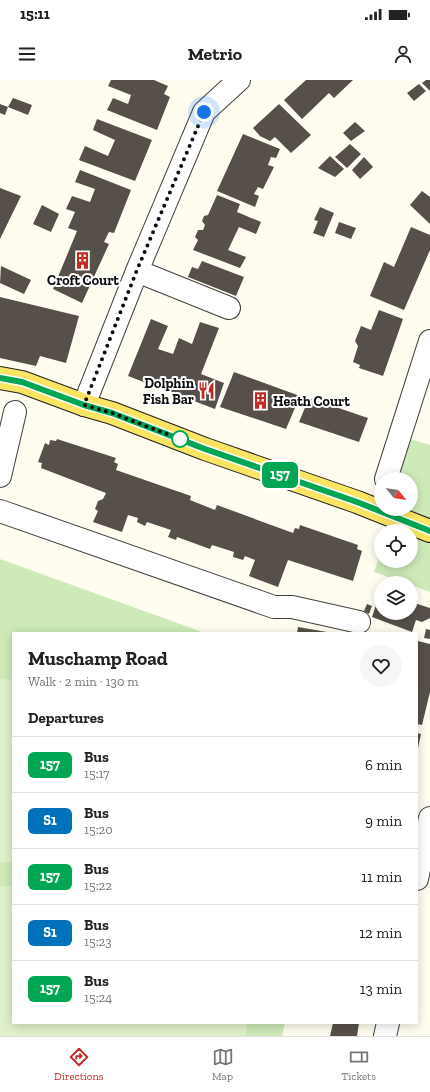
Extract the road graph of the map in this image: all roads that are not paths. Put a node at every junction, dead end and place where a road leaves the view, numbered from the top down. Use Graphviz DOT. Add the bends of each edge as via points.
graph roads {
  1 [pos="239,80"];
  2 [pos="137,270"];
  3 [pos="229,308"];
  4 [pos="430,341"];
  5 [pos="0,378"];
  6 [pos="84,405"];
  7 [pos="15,412"];
  8 [pos="388,472"];
  9 [pos="0,476"];
  10 [pos="374,500"];
  11 [pos="0,511"];
  12 [pos="404,516"];
  13 [pos="430,531"];
  14 [pos="359,622"];
  15 [pos="430,818"];
  16 [pos="418,874"];
  17 [pos="388,1024"];
  18 [pos="385,1036"];
  1 -- 2 [label="street" via="204,112"];
  2 -- 3 [label="street"];
  2 -- 6 [label="street"];
  4 -- 8 [label="street"];
  5 -- 6 [label="main road" via="22,382"];
  6 -- 10 [label="main road" via="112,413 205,449"];
  7 -- 9 [label="street"];
  11 -- 14 [label="street" via="274,607 292,607"];
  12 -- 13 [label="main road"];
  15 -- 16 [label="street"];
  17 -- 18 [label="street"];
}
